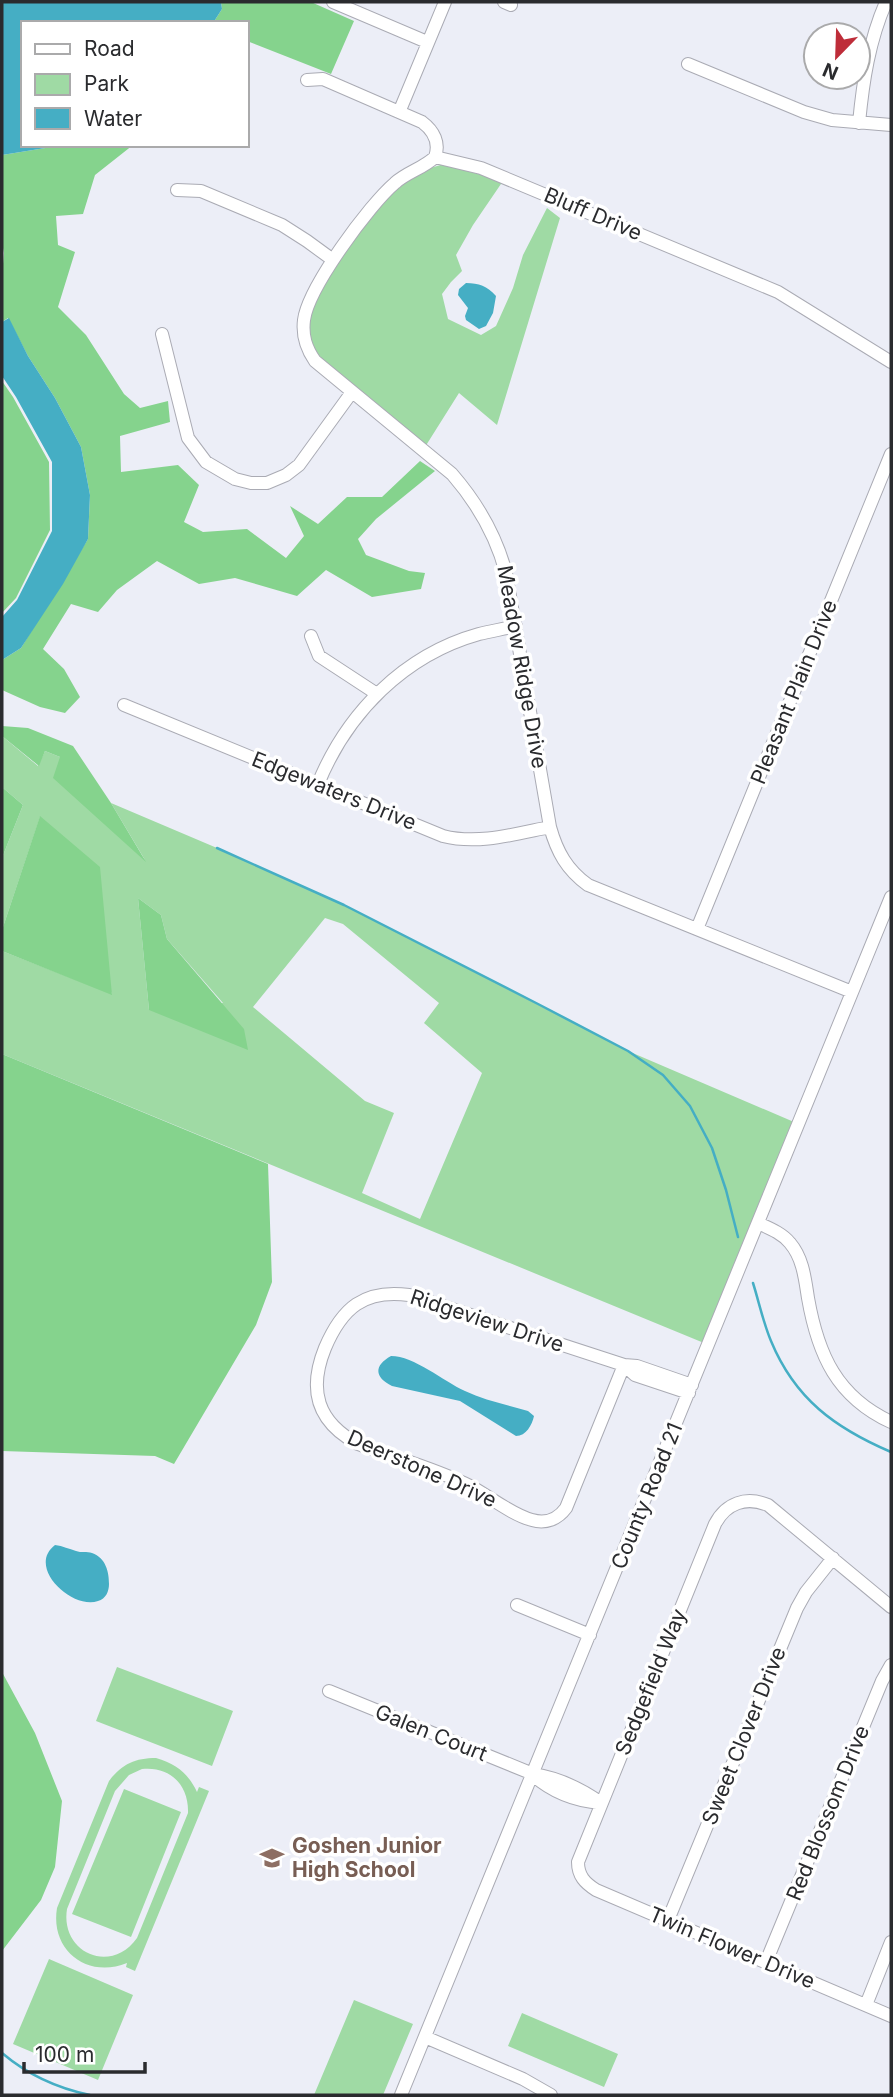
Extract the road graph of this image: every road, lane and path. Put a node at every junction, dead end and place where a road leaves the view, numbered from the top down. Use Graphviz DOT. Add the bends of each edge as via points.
graph roads {
  1 [pos="333,2"];
  2 [pos="445,2"];
  3 [pos="886,2"];
  4 [pos="427,43"];
  5 [pos="688,64"];
  6 [pos="307,80"];
  7 [pos="400,110"];
  8 [pos="859,123"];
  9 [pos="891,125"];
  10 [pos="435,157"];
  11 [pos="177,190"];
  12 [pos="333,260"];
  13 [pos="162,334"];
  14 [pos="891,362"];
  15 [pos="352,392"];
  16 [pos="891,454"];
  17 [pos="516,626"];
  18 [pos="311,636"];
  19 [pos="377,694"];
  20 [pos="124,705"];
  21 [pos="318,784"];
  22 [pos="550,827"];
  23 [pos="891,897"];
  24 [pos="697,929"];
  25 [pos="852,992"];
  26 [pos="758,1223"];
  27 [pos="624,1365"];
  28 [pos="691,1389"];
  29 [pos="891,1422"];
  30 [pos="330,1423"];
  31 [pos="833,1558"];
  32 [pos="517,1605"];
  33 [pos="891,1607"];
  34 [pos="590,1635"];
  35 [pos="891,1665"];
  36 [pos="330,1691"];
  37 [pos="533,1774"];
  38 [pos="601,1803"];
  39 [pos="579,1872"];
  40 [pos="668,1920"];
  41 [pos="891,1942"];
  42 [pos="766,1962"];
  43 [pos="866,2004"];
  44 [pos="891,2016"];
  45 [pos="425,2037"];
  46 [pos="401,2095"];
  47 [pos="551,2095"];
  1 -- 4 [label="street"];
  2 -- 4 [label="street"];
  3 -- 8 [label="street" via="869,52"];
  4 -- 7 [label="street"];
  5 -- 8 [label="street" via="804,112"];
  6 -- 7 [label="street" via="323,79"];
  7 -- 10 [label="street" via="429,127 437,142"];
  8 -- 9 [label="street"];
  10 -- 12 [label="street, Meadow Ridge Drive" via="385,192"];
  10 -- 14 [label="street, Bluff Drive" via="481,167 760,284"];
  11 -- 12 [label="street" via="201,191 282,225"];
  12 -- 15 [label="street, Meadow Ridge Drive" via="315,288 304,318 305,344 315,361"];
  13 -- 15 [label="street" via="188,438 206,462 235,480 267,484 286,475 299,465"];
  15 -- 17 [label="street, Meadow Ridge Drive" via="433,457 468,492 500,550"];
  16 -- 24 [label="street, Pleasant Plain Drive"];
  17 -- 19 [label="street" via="478,634 433,653"];
  17 -- 22 [label="street, Meadow Ridge Drive"];
  18 -- 19 [label="street" via="319,656"];
  19 -- 21 [label="street" via="344,733"];
  20 -- 21 [label="street, Edgewaters Drive"];
  21 -- 22 [label="street, Edgewaters Drive" via="460,840"];
  22 -- 24 [label="street, Meadow Ridge Drive" via="563,860 577,877"];
  23 -- 25 [label="street, County Road 21"];
  24 -- 25 [label="street, Meadow Ridge Drive"];
  25 -- 26 [label="street, County Road 21"];
  26 -- 28 [label="street, County Road 21"];
  26 -- 29 [label="street" via="779,1233 797,1252 813,1326 833,1373 861,1405"];
  27 -- 28 [label="street, Ridgeview Drive"];
  27 -- 30 [label="street, Ridgeview Drive" via="409,1295 385,1294 358,1302 333,1330 317,1374 319,1399"];
  27 -- 30 [label="street, Deerstone Drive" via="570,1499 562,1513 542,1521 423,1466 358,1444"];
  28 -- 34 [label="street, County Road 21"];
  31 -- 33 [label="street"];
  31 -- 38 [label="street, Sedgefield Way" via="768,1505 740,1502 724,1511"];
  31 -- 40 [label="street, Sweet Clover Drive" via="797,1608"];
  32 -- 34 [label="street"];
  34 -- 37 [label="street, County Road 21"];
  35 -- 42 [label="street, Red Blossom Drive"];
  36 -- 37 [label="street, Galen Court"];
  37 -- 38 [label="street, Galen Court" via="547,1787 581,1801"];
  37 -- 45 [label="street, County Road 21"];
  38 -- 39 [label="street, Sedgefield Way" via="580,1855"];
  39 -- 40 [label="street, Twin Flower Drive" via="596,1890"];
  40 -- 42 [label="street, Twin Flower Drive"];
  41 -- 43 [label="street"];
  42 -- 43 [label="street, Twin Flower Drive"];
  43 -- 44 [label="street, Twin Flower Drive"];
  45 -- 46 [label="street, County Road 21"];
  45 -- 47 [label="street"];
}
